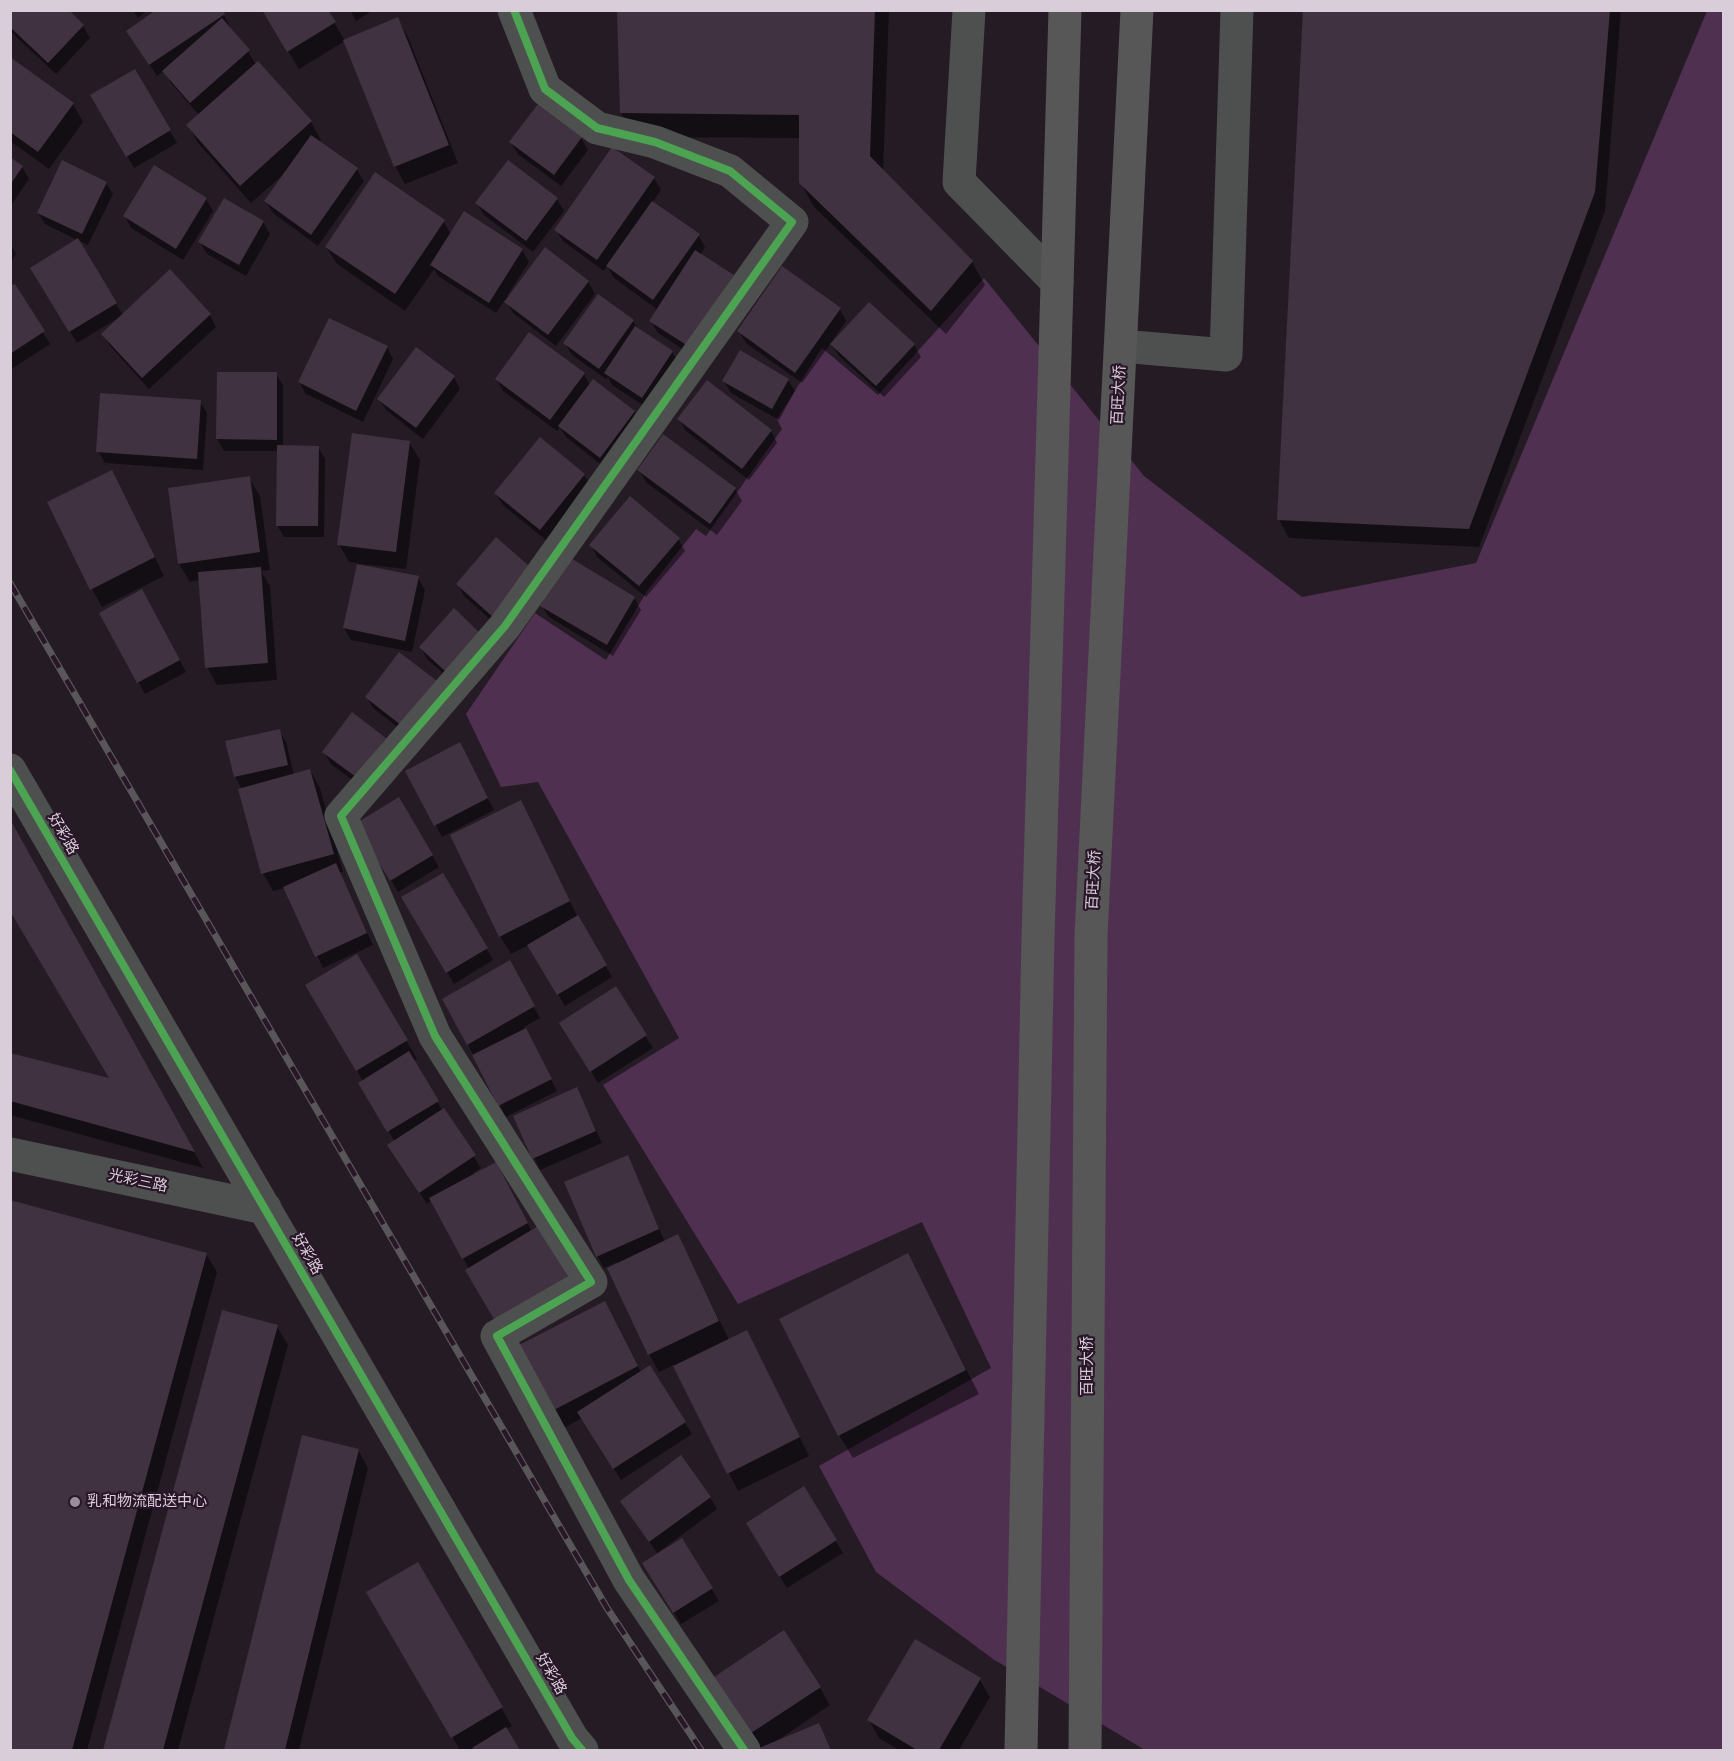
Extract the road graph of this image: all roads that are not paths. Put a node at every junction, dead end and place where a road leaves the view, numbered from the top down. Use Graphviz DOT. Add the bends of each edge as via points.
graph roads {
  1 [pos="514,10"];
  2 [pos="969,10"];
  3 [pos="1065,10"];
  4 [pos="1137,10"];
  5 [pos="1237,10"];
  6 [pos="1057,282"];
  7 [pos="1121,346"];
  8 [pos="10,770"];
  9 [pos="10,1154"];
  10 [pos="265,1208"];
  11 [pos="582,1750"];
  12 [pos="744,1750"];
  13 [pos="1021,1750"];
  14 [pos="1085,1750"];
  1 -- 12 [label="street" via="545,89 597,128 655,142 730,171 792,222 505,626 341,816 435,1036 591,1282 496,1336 629,1580"];
  2 -- 6 [label="street" via="959,182"];
  3 -- 6 [label="main road"];
  4 -- 7 [label="main road, 百旺大桥"];
  5 -- 7 [label="street" via="1226,355"];
  6 -- 13 [label="main road"];
  7 -- 14 [label="main road, 百旺大桥" via="1091,935"];
  8 -- 10 [label="street, 好彩路"];
  9 -- 10 [label="street, 光彩三路"];
  10 -- 11 [label="street, 好彩路"];
}
